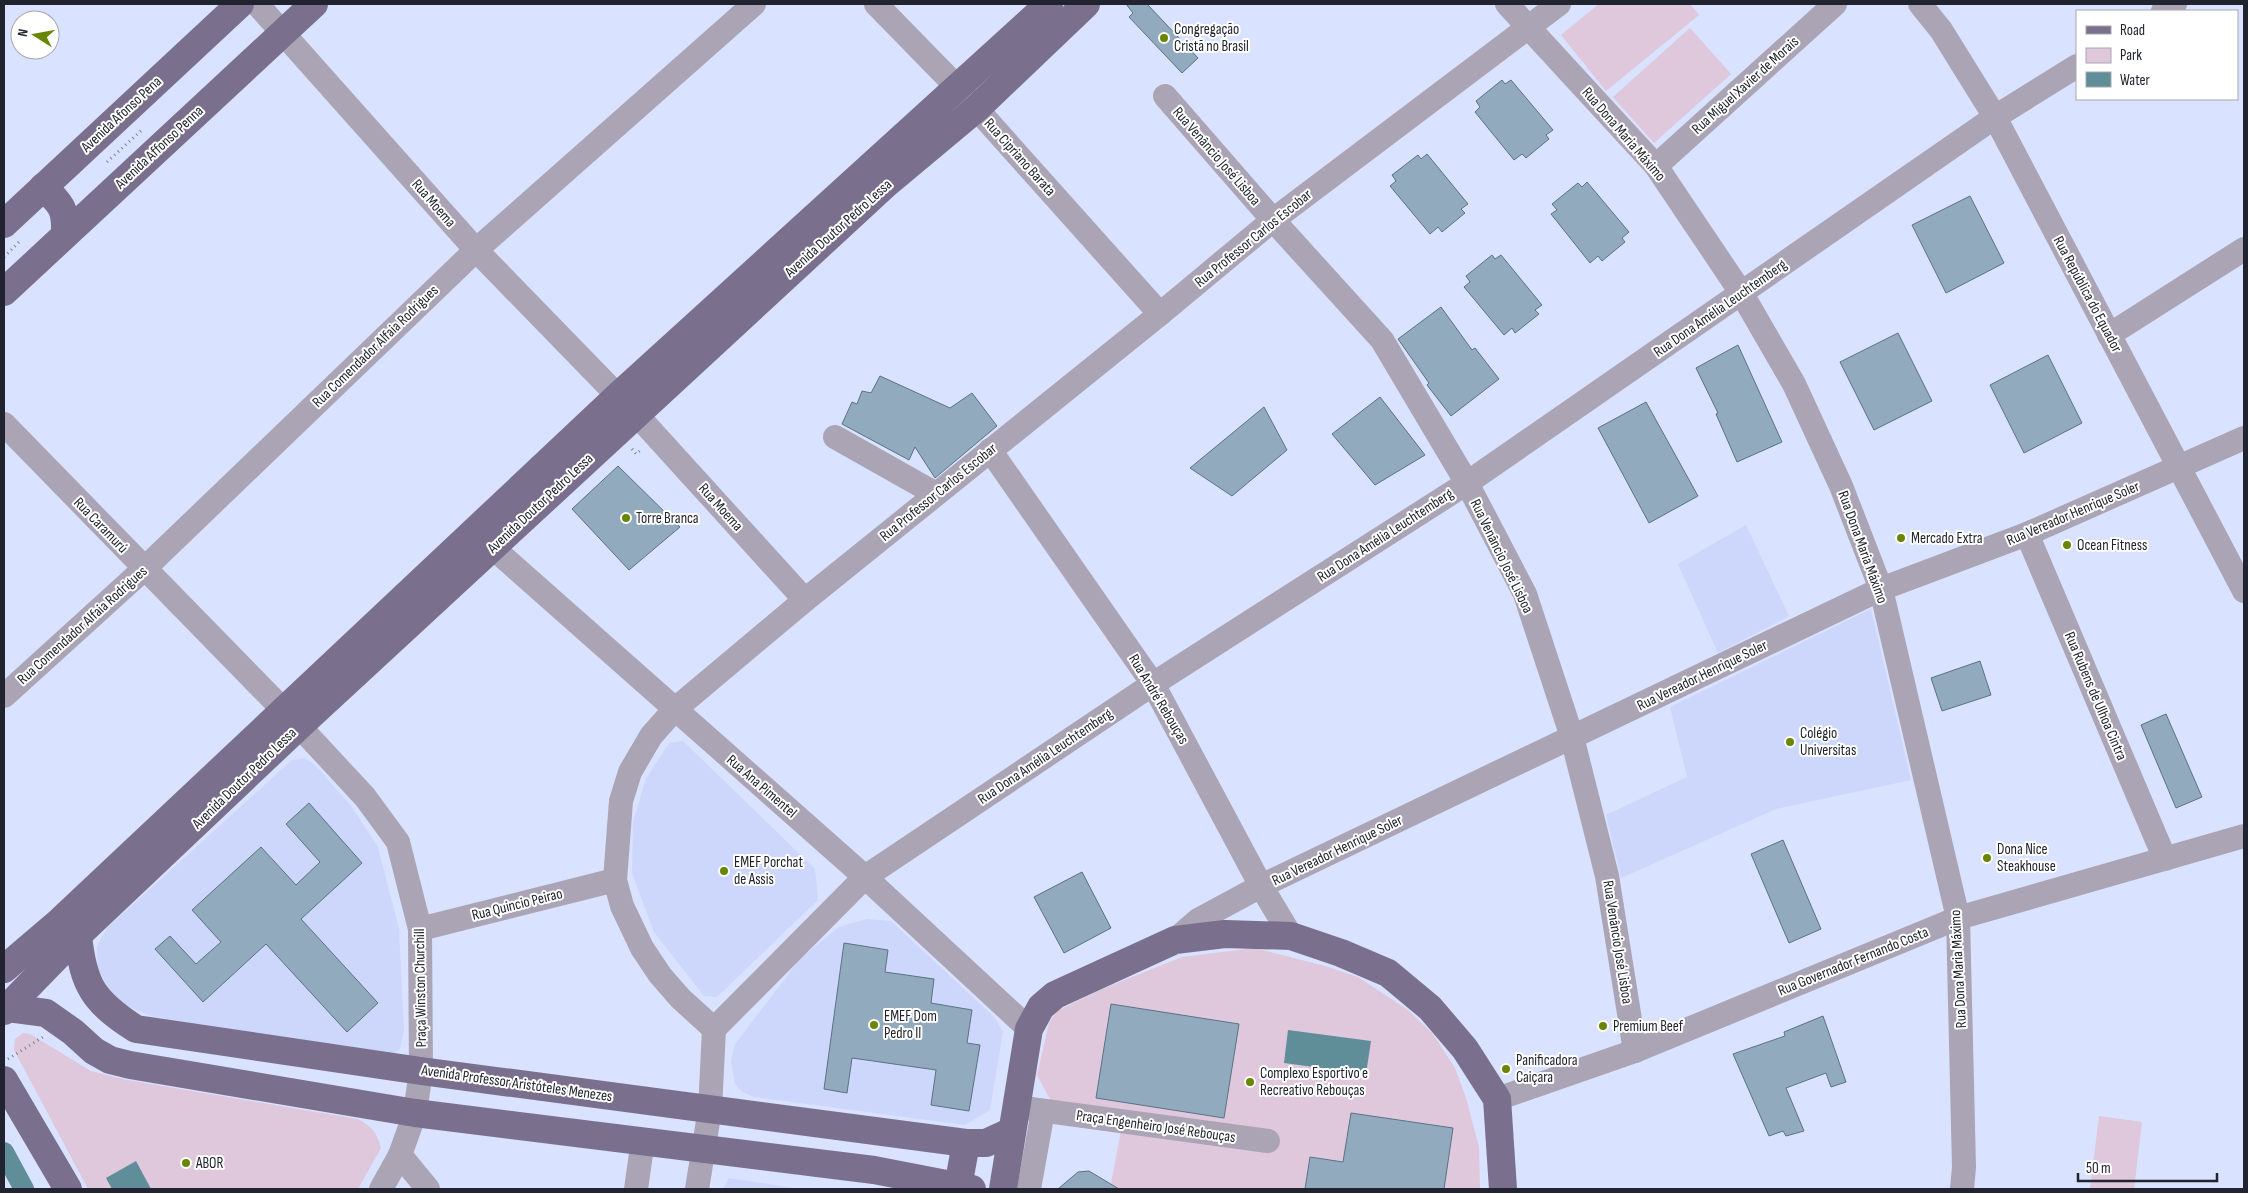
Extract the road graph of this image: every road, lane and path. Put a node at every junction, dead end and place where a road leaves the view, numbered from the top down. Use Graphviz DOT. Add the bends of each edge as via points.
graph roads {
  1 [pos="240,4"];
  2 [pos="257,4"];
  3 [pos="314,4"];
  4 [pos="754,4"];
  5 [pos="876,4"];
  6 [pos="1049,4"];
  7 [pos="1086,4"];
  8 [pos="1507,4"];
  9 [pos="1559,4"];
  10 [pos="1835,4"];
  11 [pos="1920,4"];
  12 [pos="1529,28"];
  13 [pos="283,32"];
  14 [pos="2076,67"];
  15 [pos="958,88"];
  16 [pos="1165,96"];
  17 [pos="977,108"];
  18 [pos="1995,118"];
  19 [pos="1656,166"];
  20 [pos="42,187"];
  21 [pos="1273,220"];
  22 [pos="4,224"];
  23 [pos="65,234"];
  24 [pos="2244,249"];
  25 [pos="476,250"];
  26 [pos="4,292"];
  27 [pos="1742,294"];
  28 [pos="1160,314"];
  29 [pos="2109,335"];
  30 [pos="627,405"];
  31 [pos="4,424"];
  32 [pos="835,437"];
  33 [pos="2244,438"];
  34 [pos="990,450"];
  35 [pos="2181,467"];
  36 [pos="1466,483"];
  37 [pos="936,494"];
  38 [pos="2027,534"];
  39 [pos="492,547"];
  40 [pos="144,569"];
  41 [pos="1881,589"];
  42 [pos="2244,591"];
  43 [pos="805,600"];
  44 [pos="1153,684"];
  45 [pos="4,696"];
  46 [pos="674,710"];
  47 [pos="291,718"];
  48 [pos="1572,737"];
  49 [pos="2244,836"];
  50 [pos="2165,859"];
  51 [pos="865,877"];
  52 [pos="615,880"];
  53 [pos="1261,886"];
  54 [pos="1958,918"];
  55 [pos="420,929"];
  56 [pos="78,935"];
  57 [pos="1291,936"];
  58 [pos="1175,940"];
  59 [pos="4,969"];
  60 [pos="6,1009"];
  61 [pos="136,1029"];
  62 [pos="714,1029"];
  63 [pos="1029,1029"];
  64 [pos="1635,1050"];
  65 [pos="130,1065"];
  66 [pos="422,1071"];
  67 [pos="4,1080"];
  68 [pos="1497,1099"];
  69 [pos="710,1109"];
  70 [pos="1043,1111"];
  71 [pos="414,1113"];
  72 [pos="1014,1119"];
  73 [pos="643,1140"];
  74 [pos="1268,1141"];
  75 [pos="966,1143"];
  76 [pos="704,1148"];
  77 [pos="400,1155"];
  78 [pos="965,1188"];
  79 [pos="68,1189"];
  80 [pos="381,1189"];
  81 [pos="428,1189"];
  82 [pos="636,1189"];
  83 [pos="697,1189"];
  84 [pos="1003,1189"];
  85 [pos="1029,1189"];
  86 [pos="1503,1189"];
  87 [pos="1962,1189"];
  1 -- 20 [label="main road, Avenida Afonso Pena"];
  2 -- 13 [label="street, Rua Moema"];
  3 -- 13 [label="main road, Avenida Affonso Penna"];
  4 -- 25 [label="street, Rua Comendador Alfaia Rodrigues"];
  5 -- 15 [label="street, Rua Cipriano Barata"];
  6 -- 15 [label="main road, Avenida Doutor Pedro Lessa"];
  7 -- 17 [label="main road, Avenida Doutor Pedro Lessa"];
  8 -- 12 [label="street, Rua Dona Maria Máximo"];
  9 -- 12 [label="street, Rua Professor Carlos Escobar"];
  10 -- 19 [label="street, Rua Miguel Xavier de Morais"];
  11 -- 18 [label="street, Rua República do Equador" via="1942,30"];
  12 -- 19 [label="street, Rua Dona Maria Máximo"];
  12 -- 21 [label="street, Rua Professor Carlos Escobar"];
  13 -- 23 [label="main road, Avenida Affonso Penna"];
  13 -- 25 [label="street, Rua Moema"];
  14 -- 18 [label="street, Rua Dona Amélia Leuchtemberg"];
  15 -- 17 [label="street, Rua Cipriano Barata"];
  15 -- 30 [label="main road, Avenida Doutor Pedro Lessa"];
  16 -- 21 [label="street, Rua Venâncio José Lisboa"];
  17 -- 28 [label="street, Rua Cipriano Barata"];
  17 -- 30 [label="main road, Avenida Doutor Pedro Lessa"];
  18 -- 27 [label="street, Rua Dona Amélia Leuchtemberg"];
  18 -- 29 [label="street, Rua República do Equador"];
  19 -- 27 [label="street, Rua Dona Maria Máximo"];
  20 -- 22 [label="main road, Avenida Afonso Pena"];
  20 -- 23 [label="main road" via="61,204 66,217"];
  21 -- 28 [label="street, Rua Professor Carlos Escobar"];
  21 -- 36 [label="street, Rua Venâncio José Lisboa" via="1382,340"];
  23 -- 26 [label="main road, Avenida Affonso Penna"];
  24 -- 29 [label="street"];
  25 -- 30 [label="street, Rua Moema"];
  25 -- 40 [label="street, Rua Comendador Alfaia Rodrigues"];
  27 -- 36 [label="street, Rua Dona Amélia Leuchtemberg"];
  27 -- 41 [label="street, Rua Dona Maria Máximo" via="1794,384 1841,486"];
  28 -- 34 [label="street, Rua Professor Carlos Escobar"];
  29 -- 35 [label="street, Rua República do Equador"];
  30 -- 39 [label="main road, Avenida Doutor Pedro Lessa"];
  30 -- 43 [label="street, Rua Moema"];
  30 -- 47 [label="main road, Avenida Doutor Pedro Lessa"];
  31 -- 40 [label="street, Rua Caramurú"];
  32 -- 37 [label="street"];
  33 -- 35 [label="street, Rua Vereador Henrique Soler"];
  34 -- 37 [label="street, Rua Professor Carlos Escobar"];
  34 -- 44 [label="street, Rua André Rebouças"];
  35 -- 38 [label="street, Rua Vereador Henrique Soler"];
  35 -- 42 [label="street, Rua República do Equador"];
  36 -- 44 [label="street, Rua Dona Amélia Leuchtemberg"];
  36 -- 48 [label="street, Rua Venâncio José Lisboa" via="1525,594"];
  37 -- 43 [label="street, Rua Professor Carlos Escobar"];
  38 -- 41 [label="street, Rua Vereador Henrique Soler"];
  38 -- 50 [label="street, Rua Rubens de Ulhoa Cintra"];
  39 -- 46 [label="street, Rua Ana Pimentel"];
  39 -- 47 [label="main road, Avenida Doutor Pedro Lessa"];
  40 -- 45 [label="street, Rua Comendador Alfaia Rodrigues"];
  40 -- 47 [label="street, Rua Caramurú"];
  41 -- 48 [label="street, Rua Vereador Henrique Soler"];
  41 -- 54 [label="street, Rua Dona Maria Máximo"];
  43 -- 46 [label="street, Rua Professor Carlos Escobar"];
  44 -- 51 [label="street, Rua Dona Amélia Leuchtemberg"];
  44 -- 53 [label="street, Rua André Rebouças"];
  46 -- 51 [label="street, Rua Ana Pimentel"];
  46 -- 52 [label="street, Rua Professor Carlos Escobar" via="651,736 630,772 622,801"];
  47 -- 55 [label="street, Praça Winston Churchill" via="365,797 398,842"];
  47 -- 56 [label="main road, Avenida Doutor Pedro Lessa"];
  47 -- 59 [label="main road, Avenida Doutor Pedro Lessa"];
  48 -- 53 [label="street, Rua Vereador Henrique Soler"];
  48 -- 64 [label="street, Rua Venâncio José Lisboa" via="1607,876"];
  49 -- 50 [label="street, Rua Governador Fernando Costa"];
  50 -- 54 [label="street, Rua Governador Fernando Costa"];
  51 -- 62 [label="street, Rua Dona Amélia Leuchtemberg"];
  51 -- 63 [label="street, Rua Ana Pimentel"];
  52 -- 55 [label="street, Rua Quincio Peirao"];
  52 -- 62 [label="street, Rua Professor Carlos Escobar" via="622,906 647,955 680,998"];
  53 -- 57 [label="street, Rua André Rebouças"];
  53 -- 58 [label="street, Rua Vereador Henrique Soler" via="1198,920"];
  54 -- 64 [label="street, Rua Governador Fernando Costa"];
  54 -- 87 [label="street, Rua Dona Maria Máximo"];
  55 -- 66 [label="street, Praça Winston Churchill"];
  56 -- 60 [label="main road, Avenida Doutor Pedro Lessa"];
  56 -- 61 [label="main road, Avenida Professor Aristóteles Menezes" via="82,963 97,999"];
  57 -- 58 [label="main road" via="1225,934"];
  57 -- 68 [label="main road" via="1388,973 1430,1008 1466,1049"];
  58 -- 63 [label="main road" via="1055,995 1041,1007"];
  60 -- 65 [label="main road" via="46,1013 94,1051 110,1060"];
  61 -- 65 [label="main road"];
  61 -- 66 [label="main road, Avenida Professor Aristóteles Menezes"];
  62 -- 69 [label="street"];
  63 -- 72 [label="main road"];
  64 -- 68 [label="street, Rua Governador Fernando Costa"];
  65 -- 71 [label="main road"];
  66 -- 69 [label="main road, Avenida Professor Aristóteles Menezes"];
  66 -- 71 [label="street, Praça Winston Churchill"];
  67 -- 79 [label="main road"];
  68 -- 86 [label="main road"];
  69 -- 75 [label="main road, Avenida Professor Aristóteles Menezes"];
  69 -- 76 [label="street"];
  70 -- 72 [label="street, Praça Engenheiro José Rebouças"];
  70 -- 74 [label="street, Praça Engenheiro José Rebouças"];
  70 -- 85 [label="street"];
  71 -- 73 [label="main road"];
  71 -- 77 [label="street, Praça Winston Churchill"];
  72 -- 75 [label="main road, Avenida Professor Aristóteles Menezes" via="986,1143"];
  72 -- 84 [label="main road"];
  73 -- 76 [label="main road"];
  73 -- 82 [label="street"];
  75 -- 78 [label="main road"];
  76 -- 78 [label="main road" via="874,1170"];
  76 -- 83 [label="street"];
  77 -- 80 [label="street, Praça Winston Churchill"];
  77 -- 81 [label="street"];
}
